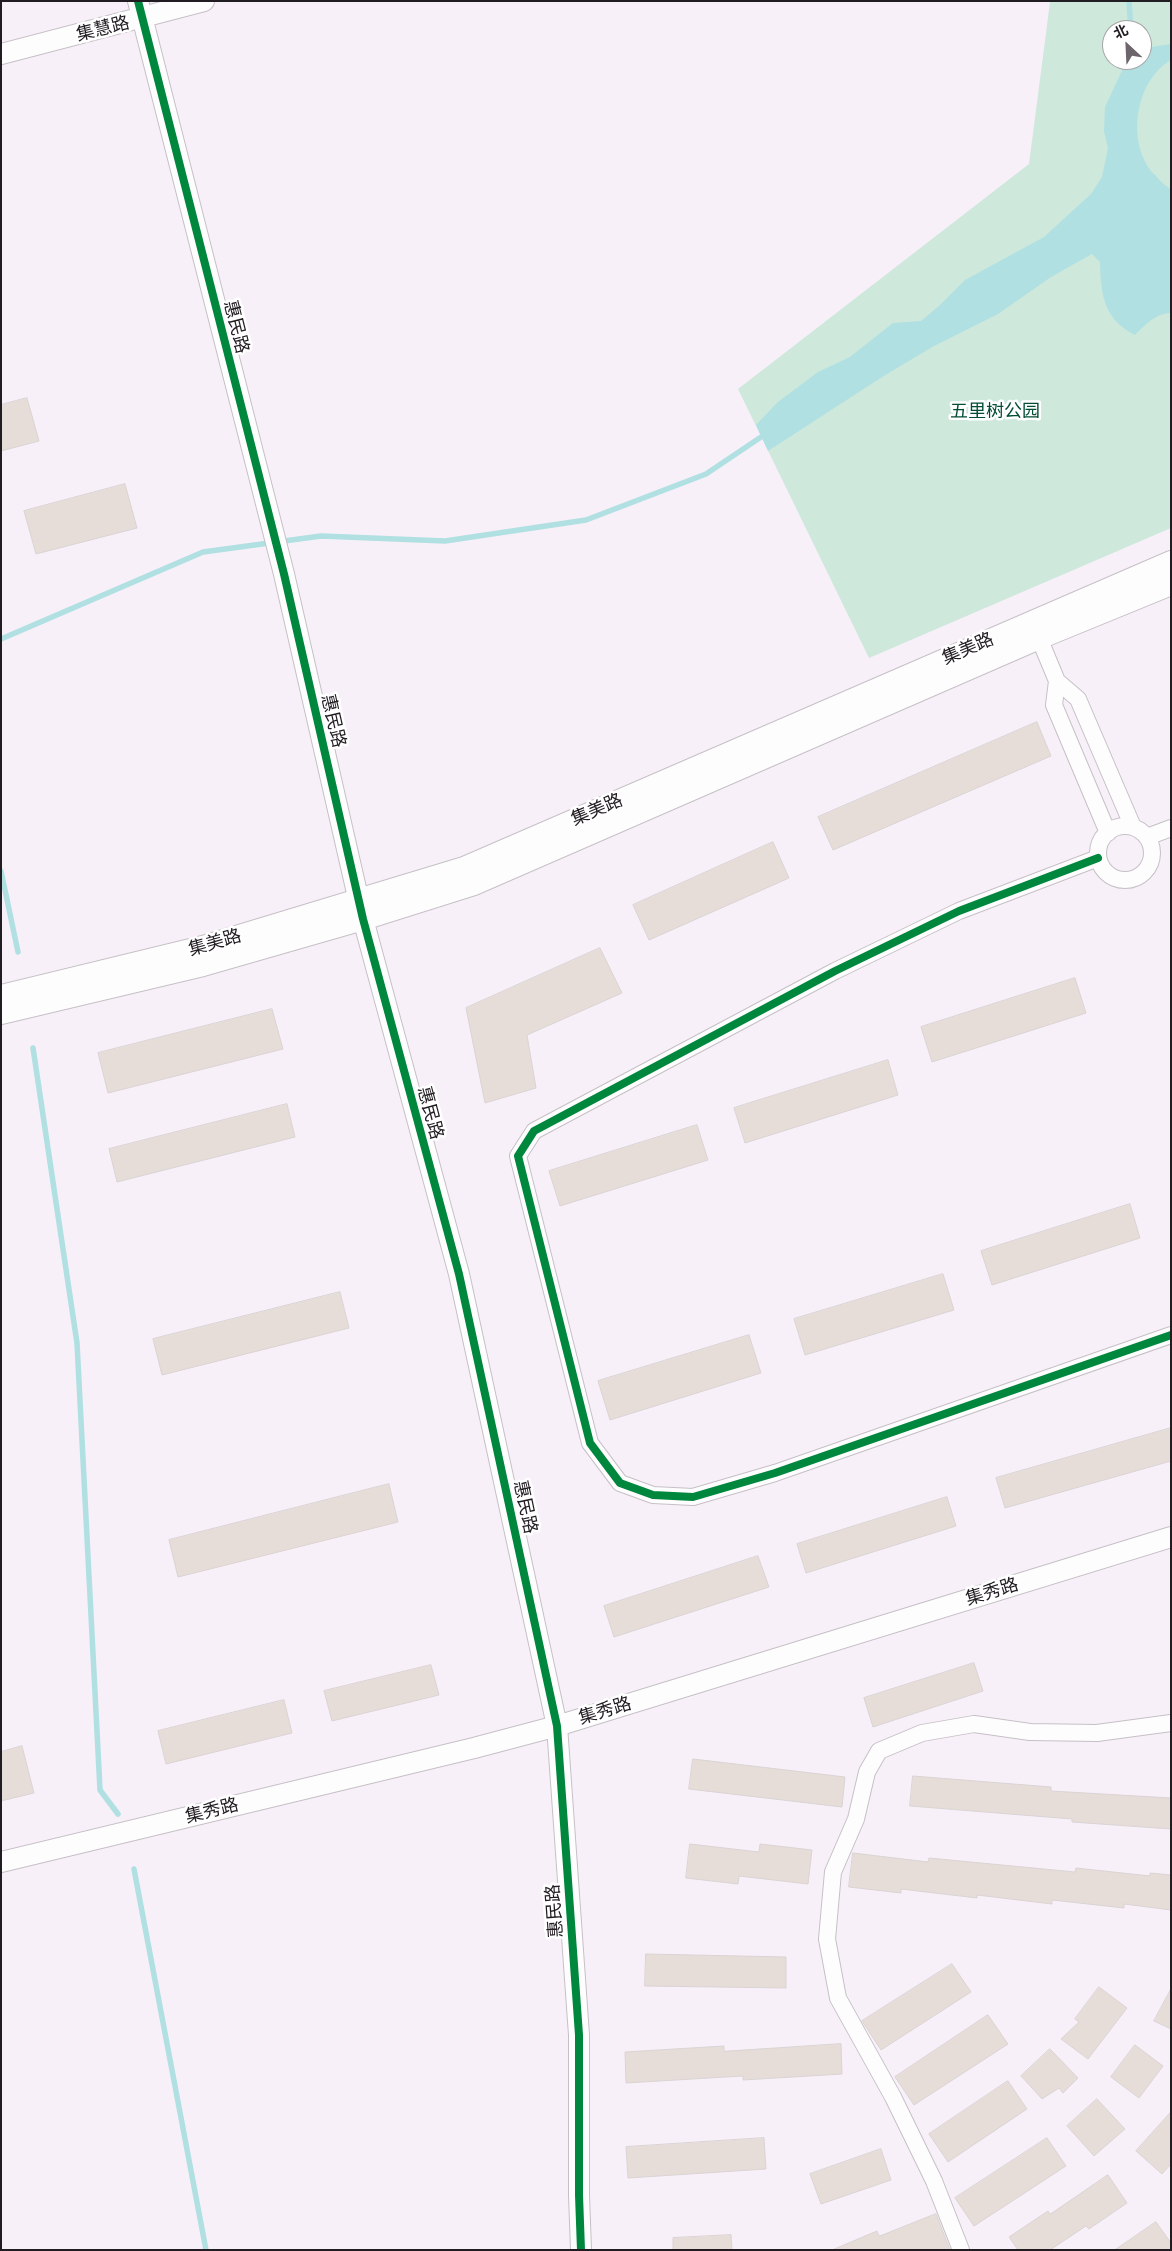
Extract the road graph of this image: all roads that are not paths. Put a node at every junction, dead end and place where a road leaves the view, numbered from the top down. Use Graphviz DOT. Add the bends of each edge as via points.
graph roads {
  1 [pos="204,1"];
  2 [pos="140,10"];
  3 [pos="1,54"];
  4 [pos="1171,562"];
  5 [pos="1171,584"];
  6 [pos="1036,630"];
  7 [pos="1057,681"];
  8 [pos="1133,828"];
  9 [pos="1171,828"];
  10 [pos="1108,833"];
  11 [pos="1147,837"];
  12 [pos="1098,858"];
  13 [pos="361,910"];
  14 [pos="1,996"];
  15 [pos="1,1013"];
  16 [pos="1171,1335"];
  17 [pos="1171,1538"];
  18 [pos="1171,1723"];
  19 [pos="557,1726"];
  20 [pos="1,1862"];
  21 [pos="582,2250"];
  22 [pos="961,2250"];
  1 -- 2 [label="street, 集慧路"];
  2 -- 3 [label="street, 集慧路"];
  2 -- 13 [label="street, 惠民路" via="284,574"];
  4 -- 6 [label="main road, 集美路"];
  5 -- 6 [label="main road, 集美路"];
  6 -- 7 [label="street"];
  6 -- 13 [label="main road, 集美路"];
  7 -- 8 [label="street" via="1078,699"];
  7 -- 10 [label="street" via="1054,705"];
  8 -- 10 [label="street" via="1124,826"];
  8 -- 11 [label="street"];
  9 -- 11 [label="street"];
  10 -- 12 [label="street" via="1102,840"];
  11 -- 12 [label="street" via="1151,862 1147,870 1133,879 1124,880 1107,874"];
  12 -- 16 [label="street" via="959,911 835,971 534,1131 518,1156 590,1443 620,1484 654,1495 693,1497 776,1473"];
  13 -- 14 [label="main road, 集美路"];
  13 -- 15 [label="main road, 集美路" via="203,965"];
  13 -- 19 [label="street, 惠民路" via="459,1274"];
  17 -- 19 [label="street, 集秀路"];
  18 -- 22 [label="street" via="1097,1732 1030,1732 974,1724 922,1733 878,1751 867,1772 856,1819 833,1872 827,1939 838,1998 893,2097 934,2181"];
  19 -- 20 [label="street, 集秀路"];
  19 -- 21 [label="street, 惠民路" via="579,2035"];
}
